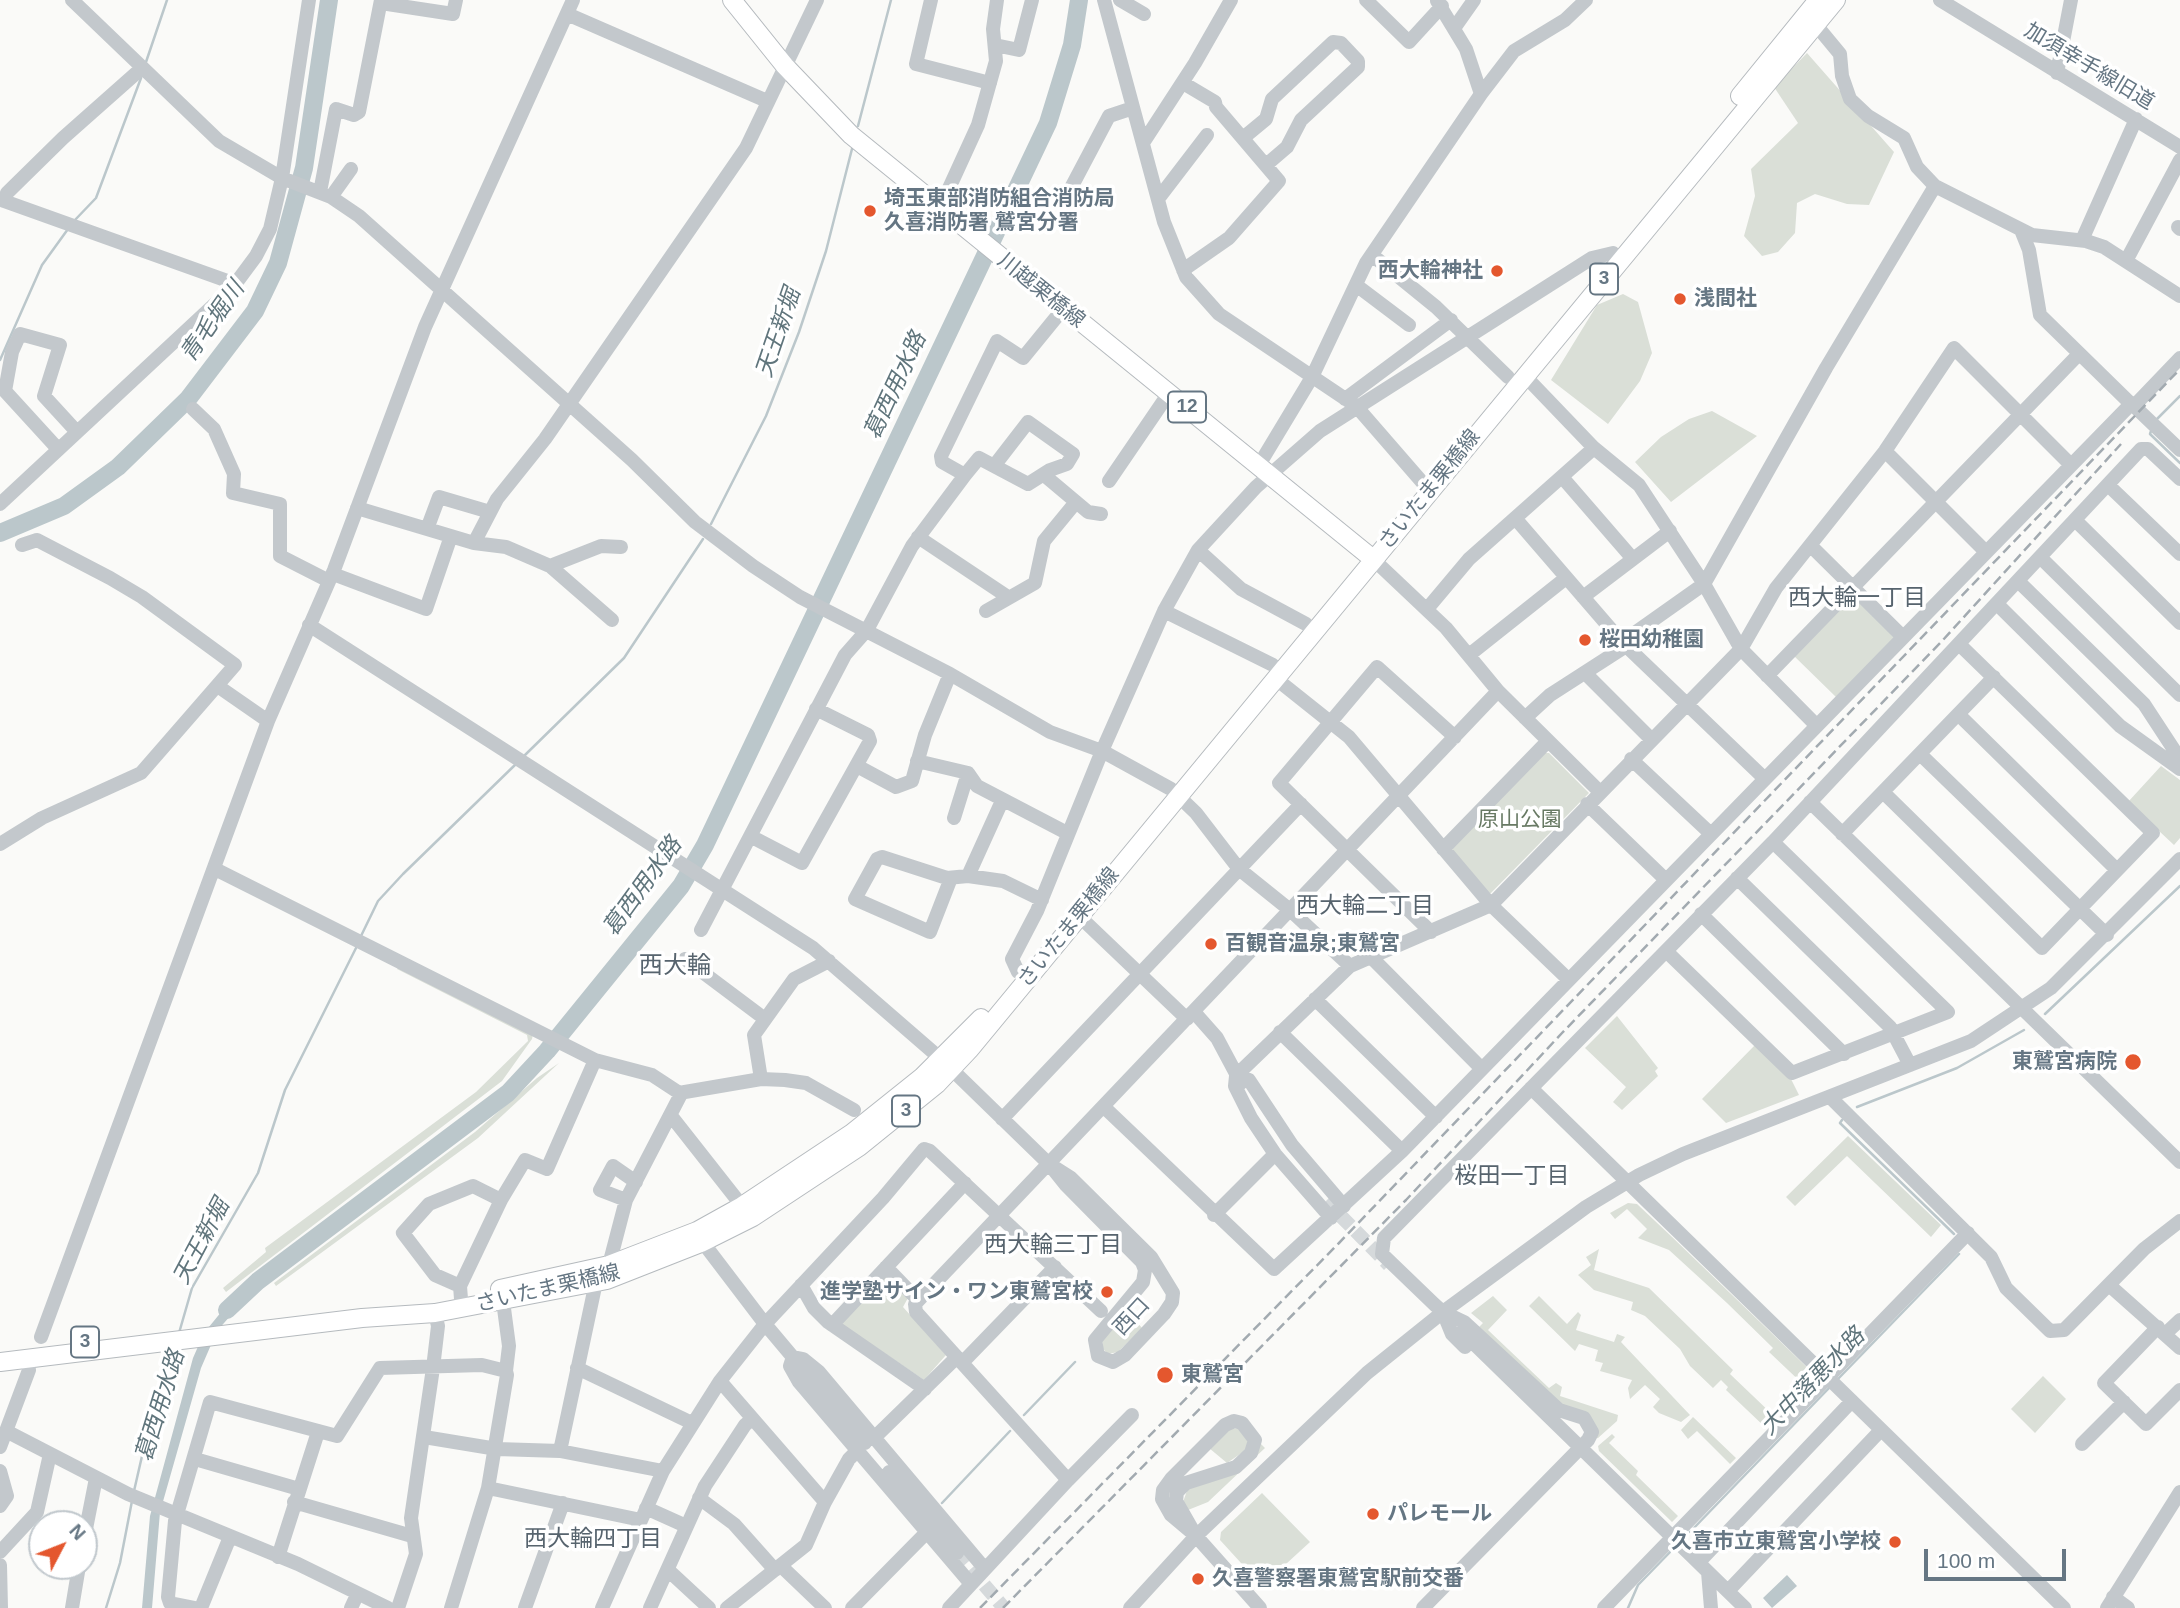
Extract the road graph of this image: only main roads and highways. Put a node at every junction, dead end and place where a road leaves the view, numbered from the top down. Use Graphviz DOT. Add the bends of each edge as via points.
graph roads {
  1 [pos="732,0"];
  2 [pos="1818,0"];
  3 [pos="1836,0"];
  4 [pos="1516,376"];
  5 [pos="1369,556"];
  6 [pos="1274,671"];
  7 [pos="1175,792"];
  8 [pos="947,1064"];
  9 [pos="699,1237"];
  10 [pos="236,1330"];
  11 [pos="168,1338"];
  12 [pos="0,1352"];
  13 [pos="0,1362"];
  1 -- 5 [label="main road, 川越栗橋線 / 12" via="785,66 851,135"];
  2 -- 4 [label="main road, さいたま栗橋線 / 3"];
  3 -- 4 [label="main road, さいたま栗橋線 / 3"];
  4 -- 5 [label="main road, さいたま栗橋線 / 3"];
  4 -- 5 [label="main road, さいたま栗橋線 / 3" via="1422,482"];
  5 -- 6 [label="main road, さいたま栗橋線 / 3"];
  5 -- 6 [label="main road, さいたま栗橋線 / 3" via="1306,624"];
  6 -- 7 [label="main road, さいたま栗橋線 / 3"];
  7 -- 8 [label="main road, さいたま栗橋線 / 3" via="1018,972"];
  7 -- 8 [label="main road, さいたま栗橋線 / 3" via="1079,916"];
  8 -- 9 [label="main road, さいたま栗橋線 / 3"];
  8 -- 9 [label="main road, さいたま栗橋線 / 3" via="896,1120 826,1171 753,1217"];
  9 -- 10 [label="main road, さいたま栗橋線 / 3" via="609,1265"];
  9 -- 10 [label="main road, さいたま栗橋線 / 3" via="596,1282 503,1301 435,1313"];
  10 -- 11 [label="main road, さいたま栗橋線 / 3"];
  11 -- 12 [label="main road, さいたま栗橋線 / 3"];
  11 -- 13 [label="main road, さいたま栗橋線 / 3"];
}
